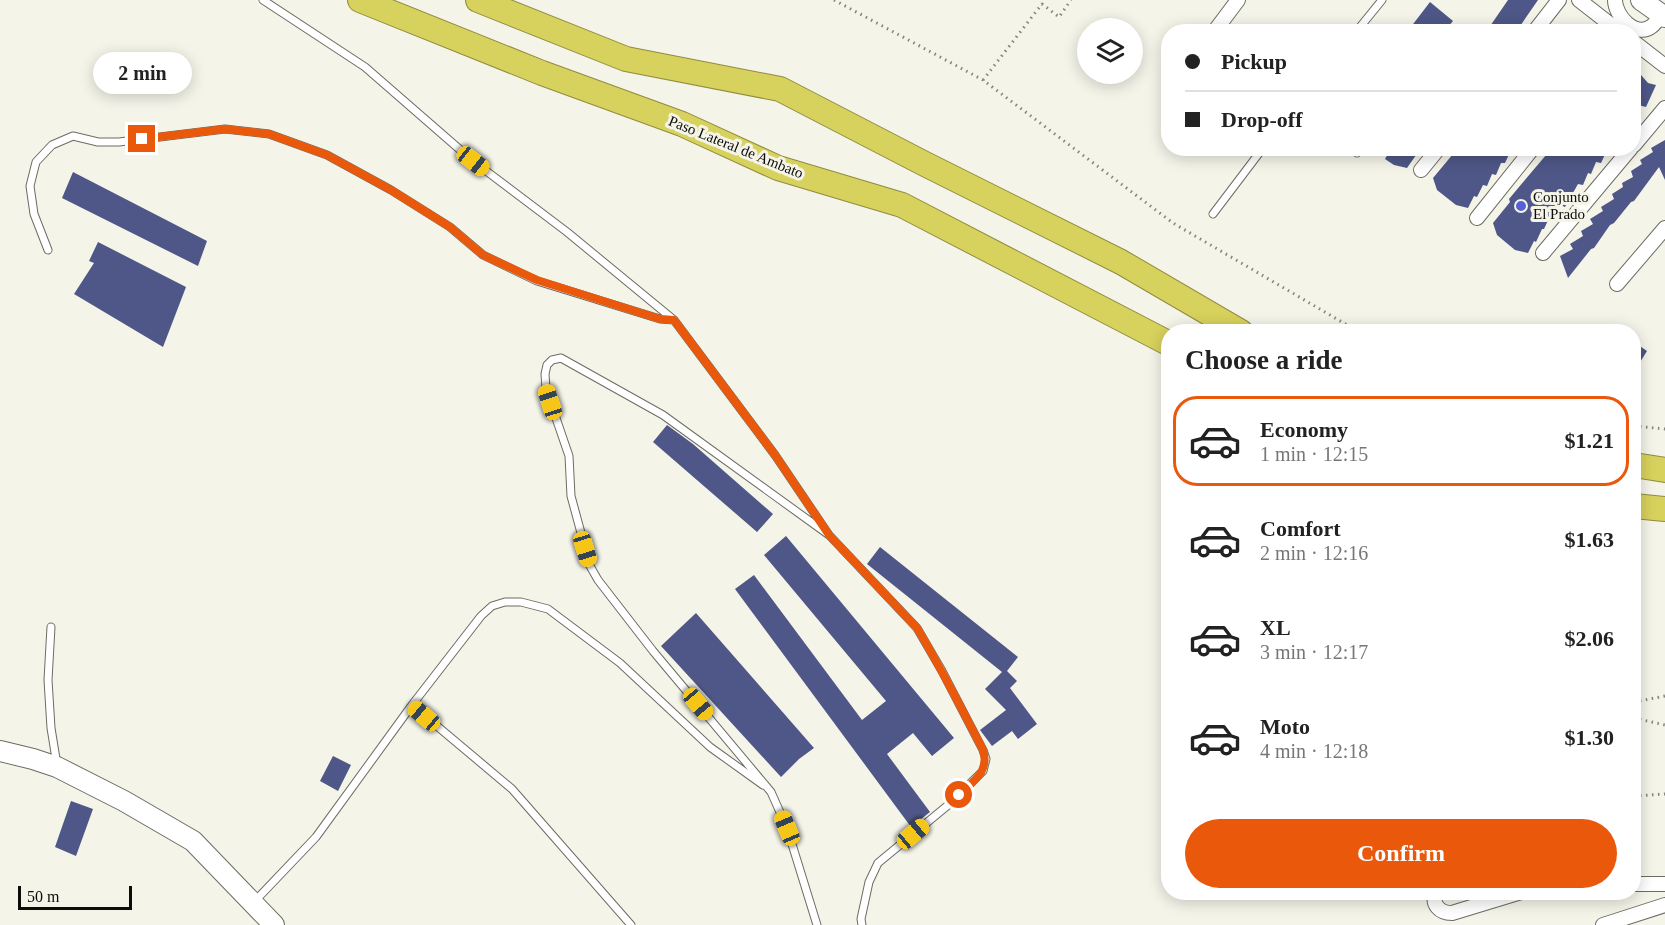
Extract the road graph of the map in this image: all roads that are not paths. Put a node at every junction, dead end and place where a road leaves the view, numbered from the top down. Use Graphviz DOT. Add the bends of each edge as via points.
graph roads {
  1 [pos="263,0"];
  2 [pos="360,0"];
  3 [pos="478,0"];
  4 [pos="1238,0"];
  5 [pos="1382,0"];
  6 [pos="1559,0"];
  7 [pos="1579,0"];
  8 [pos="1615,0"];
  9 [pos="1641,0"];
  10 [pos="1663,15"];
  11 [pos="1220,24"];
  12 [pos="1362,24"];
  13 [pos="1540,24"];
  14 [pos="1617,24"];
  15 [pos="1624,24"];
  16 [pos="1641,29"];
  17 [pos="1641,47"];
  18 [pos="1665,66"];
  19 [pos="1665,108"];
  20 [pos="1641,136"];
  21 [pos="1257,156"];
  22 [pos="1432,156"];
  23 [pos="1527,156"];
  24 [pos="1624,156"];
  25 [pos="1421,170"];
  26 [pos="1213,214"];
  27 [pos="1477,218"];
  28 [pos="1665,228"];
  29 [pos="48,250"];
  30 [pos="1543,253"];
  31 [pos="1617,284"];
  32 [pos="674,320"];
  33 [pos="1227,324"];
  34 [pos="1161,339"];
  35 [pos="1641,466"];
  36 [pos="1665,470"];
  37 [pos="1641,507"];
  38 [pos="1665,509"];
  39 [pos="829,535"];
  40 [pos="51,627"];
  41 [pos="412,705"];
  42 [pos="0,751"];
  43 [pos="57,767"];
  44 [pos="771,792"];
  45 [pos="1641,884"];
  46 [pos="1665,884"];
  47 [pos="1435,900"];
  48 [pos="1495,900"];
  49 [pos="253,903"];
  50 [pos="1665,905"];
  51 [pos="274,925"];
  52 [pos="631,925"];
  53 [pos="818,925"];
  54 [pos="862,925"];
  55 [pos="1603,925"];
  1 -- 32 [label="lane" via="365,67 473,161"];
  2 -- 34 [label="highway, Paso Lateral de Ambato" via="682,124 778,168 902,205"];
  3 -- 33 [label="highway" via="626,59 780,89 1121,262"];
  4 -- 11 [label="street"];
  5 -- 12 [label="lane"];
  6 -- 13 [label="street"];
  7 -- 14 [label="street"];
  8 -- 15 [label="street"];
  9 -- 10 [label="street"];
  10 -- 16 [label="street"];
  17 -- 18 [label="street"];
  19 -- 20 [label="street"];
  21 -- 26 [label="lane"];
  22 -- 25 [label="street"];
  23 -- 27 [label="street"];
  24 -- 30 [label="street"];
  28 -- 31 [label="street"];
  29 -- 32 [label="lane" via="34,214 30,186 36,162 52,145 72,136 119,142 225,129 269,134 327,155 450,227 483,255 537,280"];
  32 -- 39 [label="lane"];
  35 -- 36 [label="highway"];
  37 -- 38 [label="highway"];
  39 -- 44 [label="lane" via="663,415 561,358 547,365 546,389 568,456 571,496 598,580"];
  39 -- 54 [label="lane" via="917,628 986,759 983,771 954,799 878,863 869,882"];
  40 -- 43 [label="lane" via="48,680"];
  41 -- 44 [label="lane" via="486,611 505,602 521,602 548,609 620,663 710,747"];
  41 -- 49 [label="lane" via="316,837"];
  41 -- 52 [label="lane" via="512,789"];
  42 -- 43 [label="street"];
  43 -- 49 [label="street" via="193,841"];
  44 -- 53 [label="lane" via="787,828"];
  45 -- 46 [label="street"];
  47 -- 48 [label="street" via="1438,908 1452,913"];
  49 -- 51 [label="street"];
  50 -- 55 [label="street"];
}
